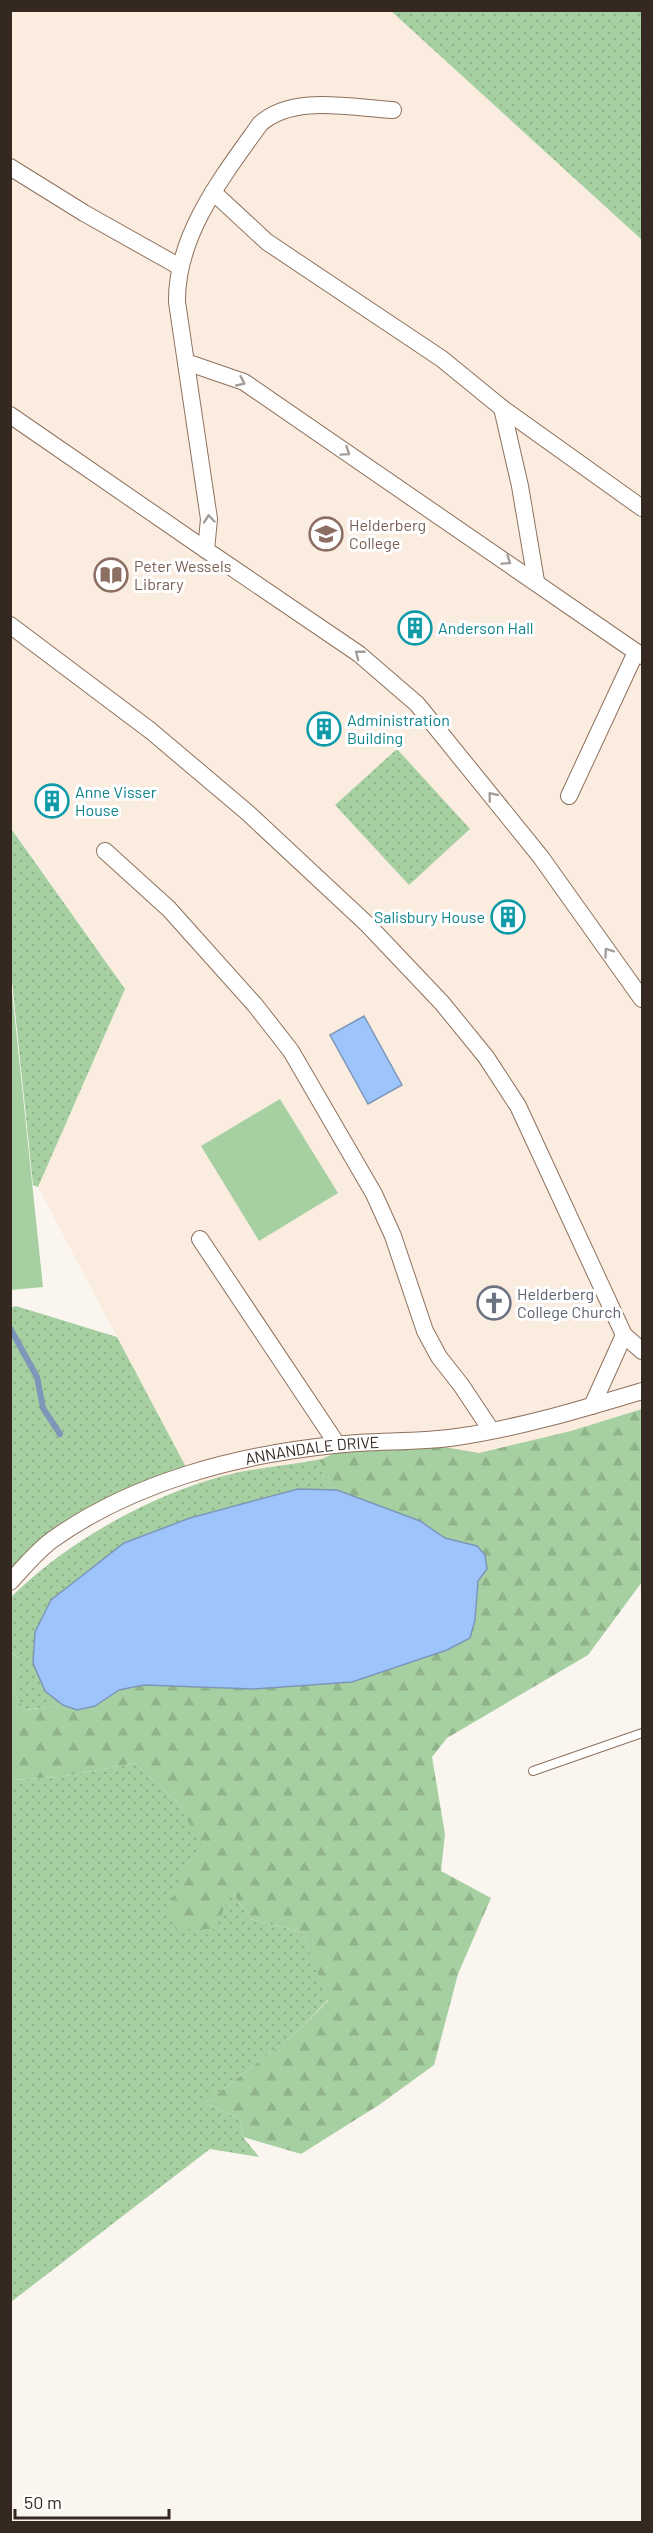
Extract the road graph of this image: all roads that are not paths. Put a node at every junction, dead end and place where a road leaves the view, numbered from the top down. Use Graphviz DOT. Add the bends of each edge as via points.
graph roads {
  1 [pos="393,110"];
  2 [pos="10,167"];
  3 [pos="213,192"];
  4 [pos="180,267"];
  5 [pos="186,362"];
  6 [pos="502,408"];
  7 [pos="10,415"];
  8 [pos="642,508"];
  9 [pos="206,550"];
  10 [pos="536,581"];
  11 [pos="10,625"];
  12 [pos="639,654"];
  13 [pos="569,796"];
  14 [pos="105,851"];
  15 [pos="642,999"];
  16 [pos="200,1239"];
  17 [pos="624,1335"];
  18 [pos="642,1351"];
  19 [pos="642,1391"];
  20 [pos="592,1406"];
  21 [pos="491,1430"];
  22 [pos="337,1444"];
  23 [pos="10,1582"];
  24 [pos="642,1733"];
  25 [pos="533,1771"];
  1 -- 3 [label="street" via="322,106 279,111 260,124"];
  2 -- 4 [label="street"];
  3 -- 4 [label="street"];
  3 -- 6 [label="street" via="267,242 442,359"];
  4 -- 5 [label="street" via="177,302"];
  9 -- 5 [label="street, one-way" via="209,519"];
  5 -- 10 [label="street, one-way" via="244,382"];
  6 -- 8 [label="street"];
  6 -- 10 [label="street"];
  7 -- 9 [label="street"];
  15 -- 9 [label="street, one-way" via="540,856 417,704 359,654"];
  10 -- 12 [label="street"];
  11 -- 17 [label="street" via="151,731 239,805 368,925 442,1004 486,1057 518,1106"];
  12 -- 13 [label="street"];
  14 -- 21 [label="street" via="169,909 291,1051 374,1194 393,1236 425,1331"];
  16 -- 22 [label="street"];
  17 -- 18 [label="street"];
  17 -- 20 [label="street"];
  19 -- 20 [label="street, ANNANDALE DRIVE"];
  20 -- 21 [label="street, ANNANDALE DRIVE"];
  21 -- 22 [label="street, ANNANDALE DRIVE" via="415,1442"];
  22 -- 23 [label="street, ANNANDALE DRIVE" via="270,1453 187,1475 121,1500 50,1541"];
  24 -- 25 [label="lane"];
}
